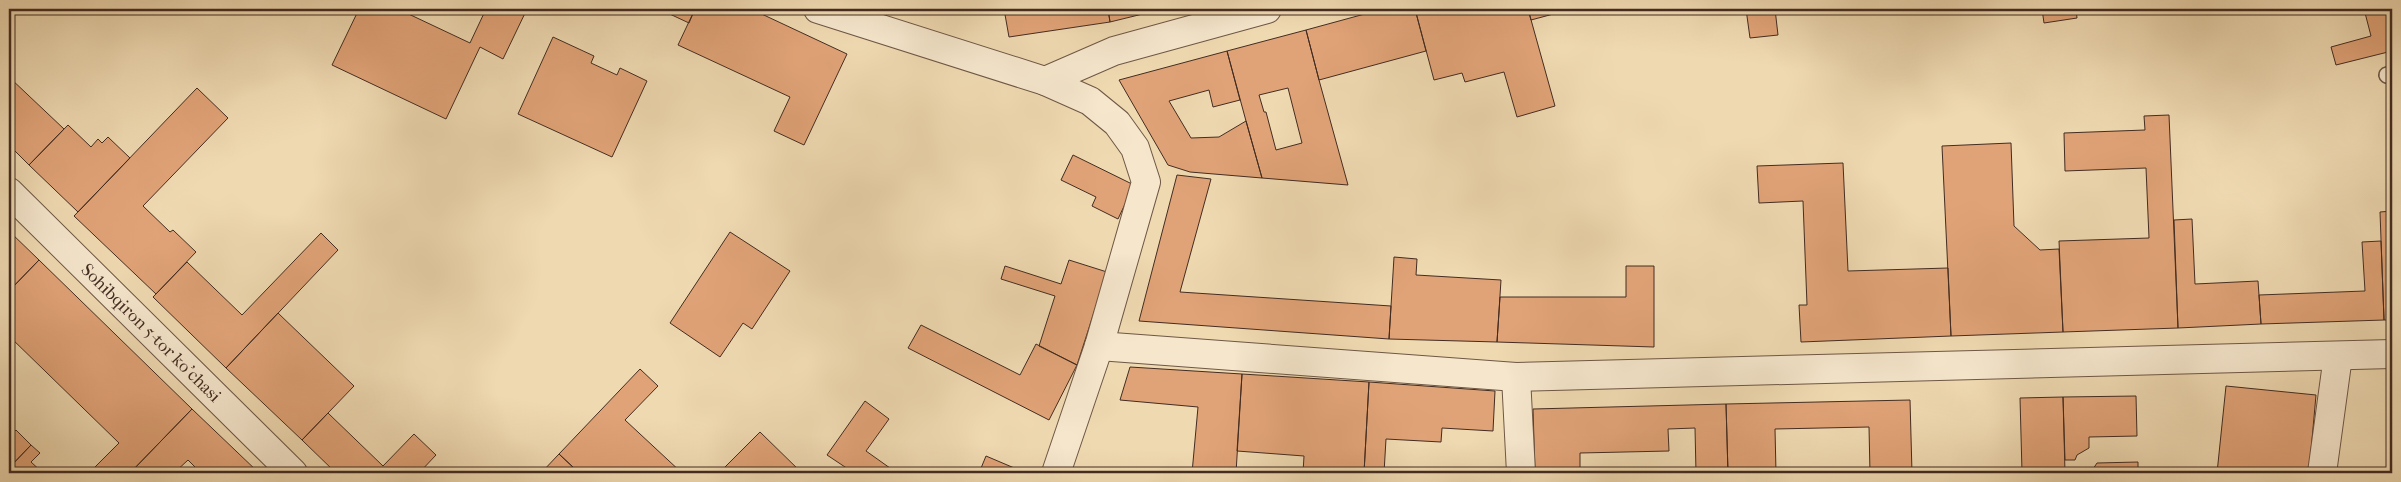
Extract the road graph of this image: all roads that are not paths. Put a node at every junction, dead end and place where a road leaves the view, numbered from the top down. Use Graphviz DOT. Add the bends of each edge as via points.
graph roads {
  1 [pos="818,9"];
  2 [pos="1267,9"];
  3 [pos="1045,81"];
  4 [pos="9,192"];
  5 [pos="1099,346"];
  6 [pos="2392,354"];
  7 [pos="2338,356"];
  8 [pos="1516,377"];
  9 [pos="293,473"];
  10 [pos="1056,473"];
  11 [pos="1521,473"];
  12 [pos="2322,473"];
  1 -- 3 [label="street"];
  2 -- 3 [label="street" via="1114,51"];
  3 -- 5 [label="street" via="1090,101 1117,124 1135,148 1146,182"];
  4 -- 9 [label="street, Sohibqiron 5-tor ko'chasi"];
  5 -- 8 [label="street"];
  5 -- 10 [label="street"];
  6 -- 7 [label="street"];
  7 -- 8 [label="street"];
  7 -- 12 [label="street"];
  8 -- 11 [label="street"];
}
